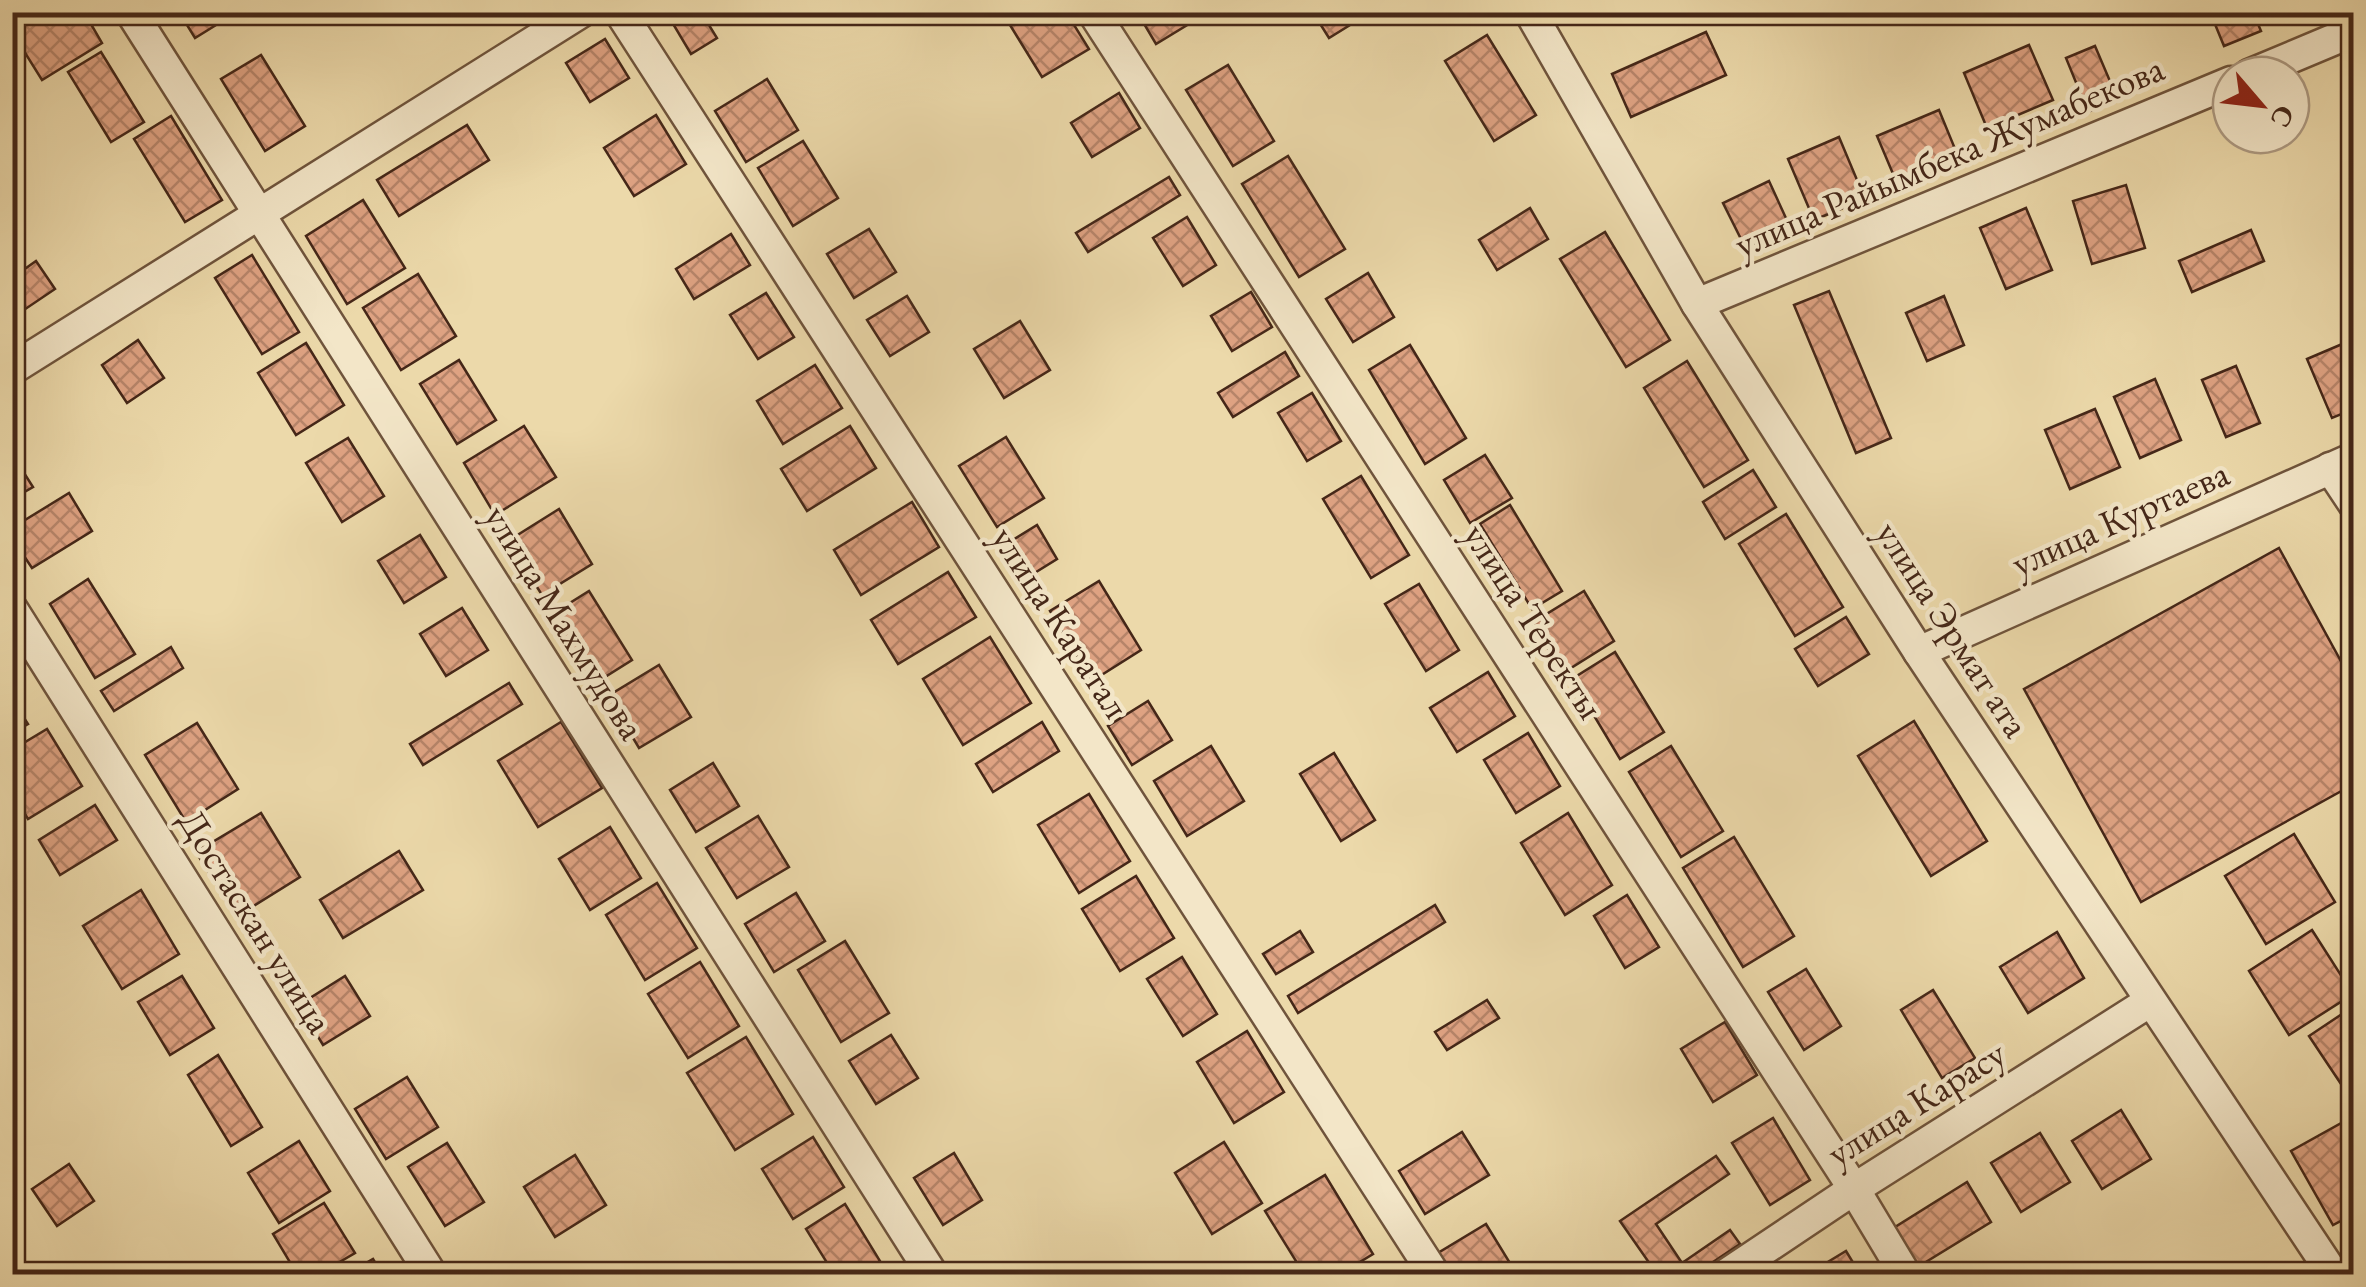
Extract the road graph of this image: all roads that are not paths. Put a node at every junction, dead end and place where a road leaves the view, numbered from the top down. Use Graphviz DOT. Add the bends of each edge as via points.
graph roads {
  1 [pos="131,12"];
  2 [pos="581,12"];
  3 [pos="620,12"];
  4 [pos="1093,12"];
  5 [pos="1530,12"];
  6 [pos="2354,32"];
  7 [pos="2297,55"];
  8 [pos="2211,90"];
  9 [pos="259,214"];
  10 [pos="1697,304"];
  11 [pos="12,370"];
  12 [pos="2342,463"];
  13 [pos="2354,504"];
  14 [pos="12,609"];
  15 [pos="1919,652"];
  16 [pos="2149,1002"];
  17 [pos="1854,1189"];
  18 [pos="431,1274"];
  19 [pos="932,1274"];
  20 [pos="1434,1274"];
  21 [pos="1727,1274"];
  22 [pos="1905,1274"];
  23 [pos="2333,1274"];
  1 -- 9 [label="street, улица Махмудова"];
  2 -- 9 [label="street"];
  3 -- 20 [label="street, улица Каратал"];
  4 -- 17 [label="street, улица Теректы"];
  5 -- 10 [label="street, улица Эрмат ата"];
  6 -- 7 [label="street"];
  8 -- 10 [label="street, улица Райымбека Жумабекова"];
  9 -- 11 [label="street"];
  9 -- 19 [label="street, улица Махмудова"];
  10 -- 15 [label="street, улица Эрмат ата"];
  12 -- 13 [label="street"];
  12 -- 15 [label="street, улица Куртаева"];
  14 -- 18 [label="street, Достаскан улица"];
  15 -- 16 [label="street, улица Эрмат ата"];
  16 -- 17 [label="street, улица Карасу"];
  16 -- 23 [label="street, улица Эрмат ата"];
  17 -- 21 [label="street, улица Карасу"];
  17 -- 22 [label="street, улица Теректы"];
}
